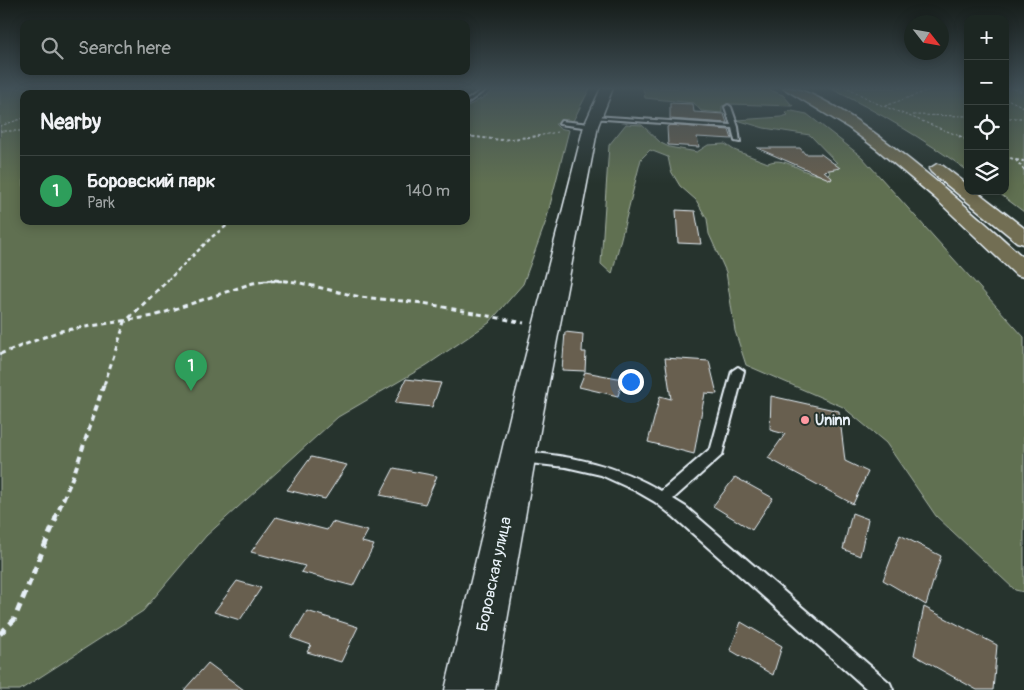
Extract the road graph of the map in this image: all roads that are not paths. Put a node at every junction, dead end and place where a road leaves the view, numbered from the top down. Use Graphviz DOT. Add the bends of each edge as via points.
graph roads {
  1 [pos="733,120"];
  2 [pos="846,120"];
  3 [pos="869,120"];
  4 [pos="592,122"];
  5 [pos="561,123"];
  6 [pos="735,127"];
  7 [pos="898,138"];
  8 [pos="738,141"];
  9 [pos="925,159"];
  10 [pos="1024,238"];
  11 [pos="1024,270"];
  12 [pos="738,371"];
  13 [pos="518,457"];
  14 [pos="663,499"];
  15 [pos="470,690"];
  16 [pos="883,690"];
  1 -- 6 [label="lane"];
  2 -- 11 [label="main road" via="914,171"];
  3 -- 7 [label="main road"];
  4 -- 5 [label="lane"];
  4 -- 6 [label="lane"];
  4 -- 13 [label="street, Боровская улица"];
  6 -- 8 [label="lane"];
  9 -- 10 [label="main road"];
  12 -- 14 [label="lane" via="717,451"];
  13 -- 14 [label="lane" via="591,465 618,474"];
  13 -- 15 [label="street, Боровская улица"];
  14 -- 16 [label="lane"];
}
